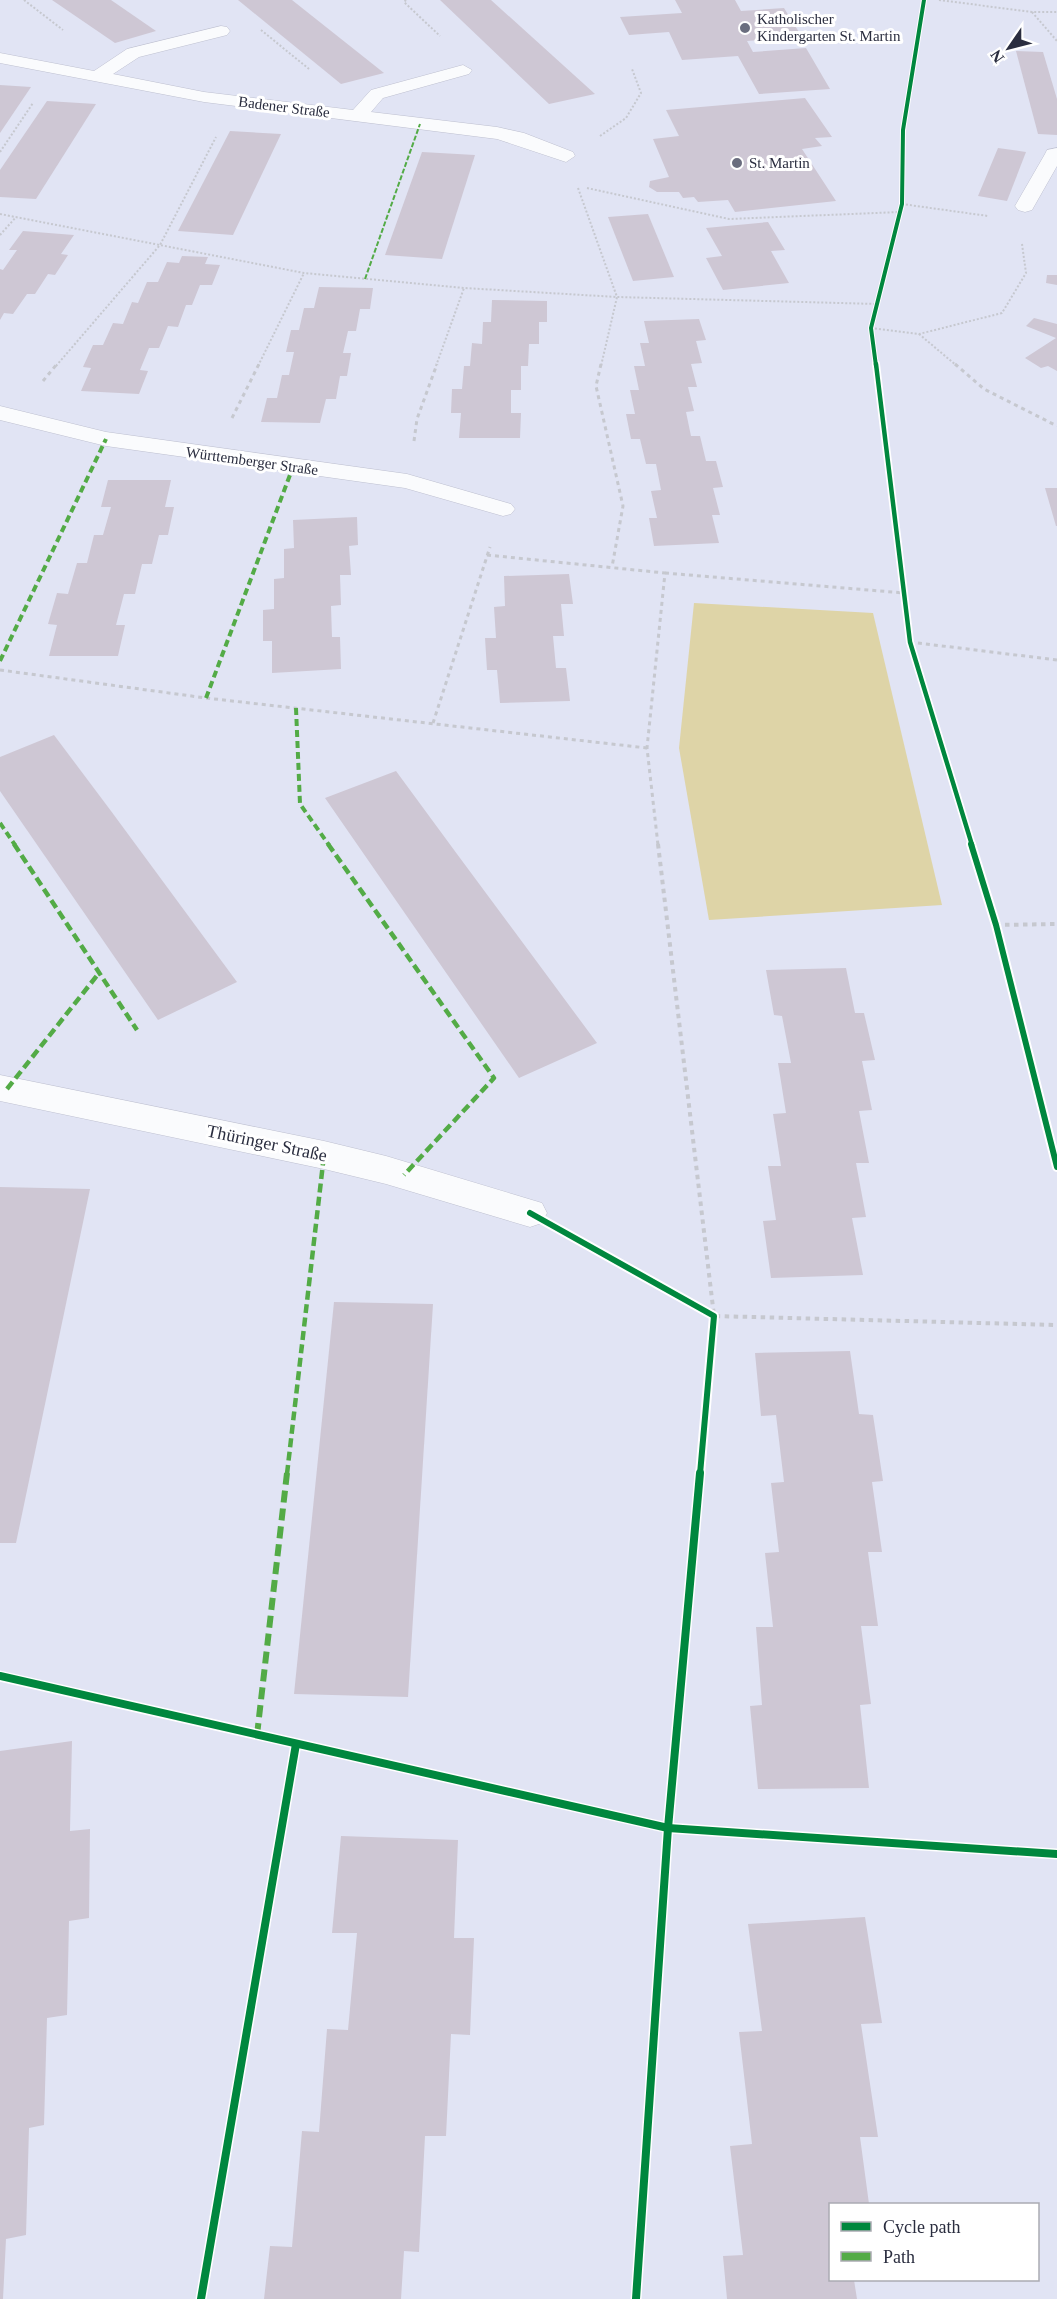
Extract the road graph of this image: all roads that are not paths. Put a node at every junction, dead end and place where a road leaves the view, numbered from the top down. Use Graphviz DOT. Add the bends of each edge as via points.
graph roads {
  1 [pos="221,31"];
  2 [pos="0,58"];
  3 [pos="463,70"];
  4 [pos="97,77"];
  5 [pos="358,116"];
  6 [pos="1057,154"];
  7 [pos="566,156"];
  8 [pos="1022,213"];
  9 [pos="7,415"];
  10 [pos="503,509"];
  11 [pos="0,1088"];
  12 [pos="530,1213"];
  1 -- 4 [label="street" via="133,53"];
  2 -- 4 [label="street, Badener Straße"];
  3 -- 5 [label="street" via="376,94"];
  4 -- 5 [label="street, Badener Straße" via="235,101"];
  5 -- 7 [label="street, Badener Straße" via="497,133"];
  6 -- 8 [label="street"];
  9 -- 10 [label="street, Württemberger Straße" via="106,439 407,482"];
  11 -- 12 [label="street, Thüringer Straße" via="324,1155"];
}
